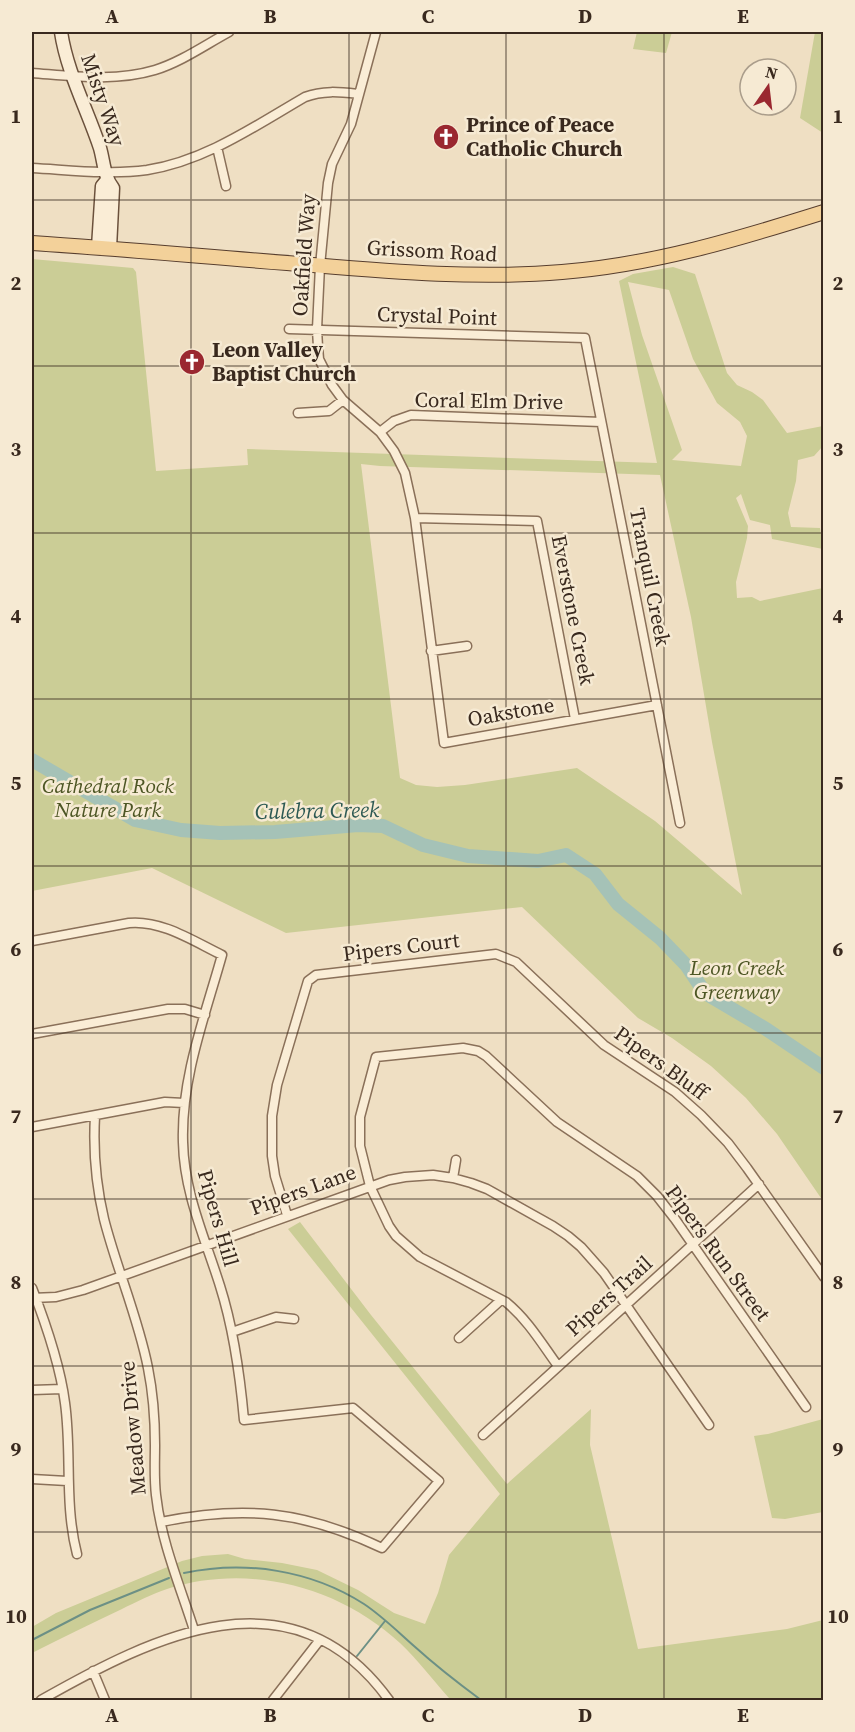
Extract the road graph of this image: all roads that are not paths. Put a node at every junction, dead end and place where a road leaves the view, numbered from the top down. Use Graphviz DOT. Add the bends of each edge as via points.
graph roads {
  1 [pos="61,32"];
  2 [pos="229,32"];
  3 [pos="376,32"];
  4 [pos="32,73"];
  5 [pos="73,76"];
  6 [pos="359,94"];
  7 [pos="217,147"];
  8 [pos="32,168"];
  9 [pos="106,176"];
  10 [pos="226,186"];
  11 [pos="824,212"];
  12 [pos="32,243"];
  13 [pos="104,248"];
  14 [pos="320,266"];
  15 [pos="289,329"];
  16 [pos="317,330"];
  17 [pos="585,338"];
  18 [pos="343,400"];
  19 [pos="298,412"];
  20 [pos="602,422"];
  21 [pos="380,432"];
  22 [pos="415,518"];
  23 [pos="468,646"];
  24 [pos="431,651"];
  25 [pos="657,705"];
  26 [pos="575,719"];
  27 [pos="444,743"];
  28 [pos="680,823"];
  29 [pos="32,941"];
  30 [pos="501,955"];
  31 [pos="205,1015"];
  32 [pos="32,1034"];
  33 [pos="184,1102"];
  34 [pos="95,1116"];
  35 [pos="32,1127"];
  36 [pos="456,1160"];
  37 [pos="453,1178"];
  38 [pos="759,1184"];
  39 [pos="370,1186"];
  40 [pos="287,1215"];
  41 [pos="693,1244"];
  42 [pos="205,1245"];
  43 [pos="413,1252"];
  44 [pos="406,1262"];
  45 [pos="122,1276"];
  46 [pos="824,1277"];
  47 [pos="32,1288"];
  48 [pos="34,1298"];
  49 [pos="501,1300"];
  50 [pos="626,1306"];
  51 [pos="294,1319"];
  52 [pos="232,1332"];
  53 [pos="459,1338"];
  54 [pos="558,1366"];
  55 [pos="62,1389"];
  56 [pos="32,1390"];
  57 [pos="807,1407"];
  58 [pos="710,1425"];
  59 [pos="483,1435"];
  60 [pos="32,1479"];
  61 [pos="67,1481"];
  62 [pos="161,1522"];
  63 [pos="77,1554"];
  64 [pos="194,1630"];
  65 [pos="319,1641"];
  66 [pos="93,1671"];
  67 [pos="387,1700"];
  68 [pos="41,1701"];
  69 [pos="105,1701"];
  70 [pos="273,1701"];
  1 -- 5 [label="street, Misty Way"];
  2 -- 5 [label="street" via="156,70 120,76"];
  3 -- 6 [label="street, Oakfield Way"];
  4 -- 5 [label="street"];
  5 -- 9 [label="street, Misty Way"];
  6 -- 7 [label="street" via="315,93"];
  6 -- 14 [label="street, Oakfield Way" via="330,174"];
  7 -- 9 [label="street" via="168,166"];
  7 -- 10 [label="street"];
  8 -- 9 [label="street"];
  9 -- 13 [label="street, Misty Way" via="102,186"];
  11 -- 14 [label="main road, Grissom Road" via="701,249 580,270 481,275"];
  12 -- 13 [label="main road, Grissom Road"];
  13 -- 14 [label="main road, Grissom Road"];
  14 -- 16 [label="street, Oakfield Way"];
  15 -- 16 [label="street, Crystal Point"];
  16 -- 17 [label="street, Crystal Point"];
  16 -- 18 [label="street, Oakfield Way" via="322,366"];
  17 -- 20 [label="street, Tranquil Creek"];
  18 -- 19 [label="street" via="329,411"];
  18 -- 21 [label="street, Oakfield Way"];
  20 -- 21 [label="street, Coral Elm Drive" via="411,415"];
  20 -- 25 [label="street, Tranquil Creek"];
  21 -- 22 [label="street, Oakfield Way" via="405,473"];
  22 -- 24 [label="street, Oakfield Way"];
  22 -- 26 [label="street, Everstone Creek" via="537,521"];
  23 -- 24 [label="street"];
  24 -- 27 [label="street, Oakfield Way"];
  25 -- 26 [label="street, Oakstone"];
  25 -- 28 [label="street, Tranquil Creek"];
  26 -- 27 [label="street, Oakstone"];
  29 -- 31 [label="street, Pipers Hill" via="129,923 164,927 222,955"];
  30 -- 38 [label="street, Pipers Bluff" via="516,962 604,1046 670,1089 701,1115"];
  30 -- 40 [label="street, Pipers Court" via="316,975 308,981 272,1116 275,1176"];
  31 -- 32 [label="street" via="177,1008"];
  31 -- 33 [label="street, Pipers Hill"];
  33 -- 34 [label="street"];
  33 -- 42 [label="street, Pipers Hill" via="185,1173"];
  34 -- 35 [label="street"];
  34 -- 45 [label="street, Meadow Drive" via="96,1175"];
  36 -- 37 [label="street"];
  37 -- 39 [label="street, Pipers Lane" via="411,1176"];
  37 -- 50 [label="street, Pipers Lane" via="487,1189 568,1236 604,1273"];
  38 -- 41 [label="street, Pipers Trail"];
  38 -- 46 [label="street, Pipers Bluff"];
  39 -- 40 [label="street, Pipers Lane"];
  39 -- 41 [label="street, Pipers Run Street" via="359,1130 376,1057 471,1048 486,1056 557,1122 637,1176"];
  39 -- 43 [label="street" via="389,1226"];
  40 -- 42 [label="street, Pipers Lane"];
  41 -- 50 [label="street, Pipers Trail"];
  41 -- 57 [label="street, Pipers Run Street"];
  42 -- 45 [label="street, Pipers Lane"];
  42 -- 52 [label="street, Pipers Hill"];
  43 -- 44 [label="street"];
  43 -- 49 [label="street"];
  45 -- 48 [label="street, Pipers Lane" via="69,1294"];
  45 -- 62 [label="street, Meadow Drive" via="150,1377 155,1486"];
  47 -- 48 [label="street"];
  48 -- 55 [label="street"];
  49 -- 53 [label="street"];
  49 -- 54 [label="street" via="528,1324"];
  50 -- 54 [label="street, Pipers Trail"];
  50 -- 58 [label="street, Pipers Lane"];
  51 -- 52 [label="street" via="276,1317"];
  52 -- 62 [label="street, Pipers Hill" via="244,1420 353,1408 439,1481 382,1548 334,1528 286,1515 229,1512"];
  54 -- 59 [label="street, Pipers Trail"];
  55 -- 56 [label="street"];
  55 -- 61 [label="street" via="68,1443"];
  60 -- 61 [label="street"];
  61 -- 63 [label="street"];
  62 -- 64 [label="street, Meadow Drive"];
  64 -- 65 [label="street" via="262,1624"];
  64 -- 66 [label="street"];
  65 -- 67 [label="street" via="361,1668"];
  65 -- 70 [label="street"];
  66 -- 68 [label="street"];
  66 -- 69 [label="street"];
}
